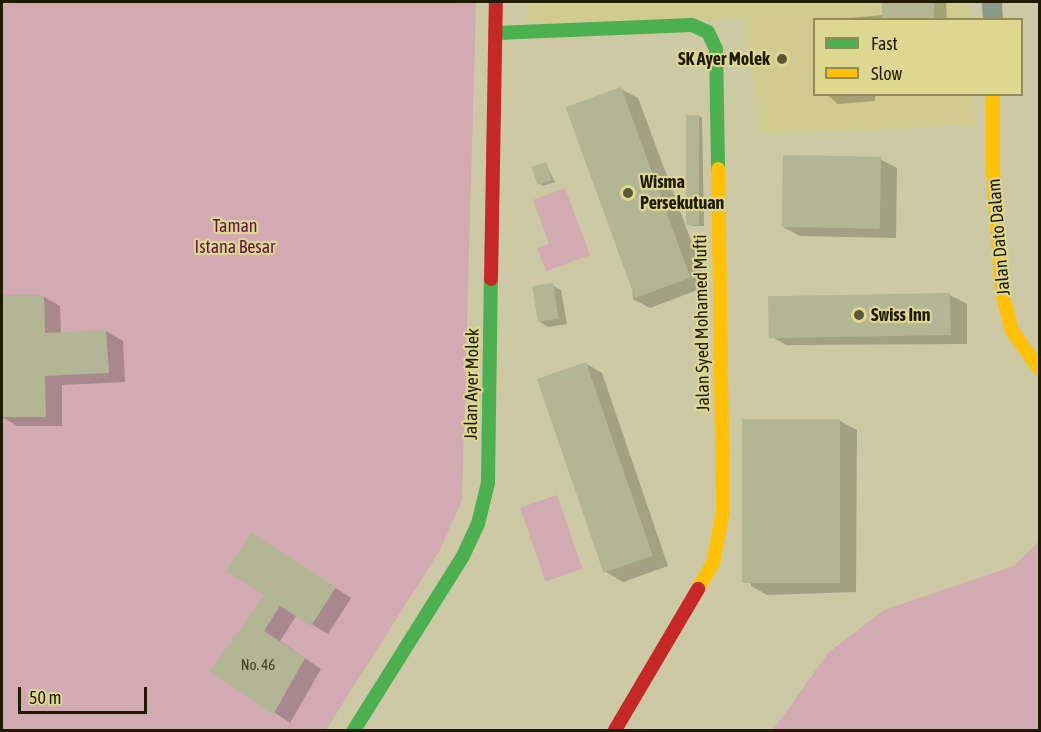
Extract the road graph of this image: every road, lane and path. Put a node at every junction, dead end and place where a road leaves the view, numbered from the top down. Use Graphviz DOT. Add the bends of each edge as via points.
graph roads {
  1 [pos="496,2"];
  2 [pos="992,2"];
  3 [pos="993,18"];
  4 [pos="495,33"];
  5 [pos="993,96"];
  6 [pos="1040,370"];
  7 [pos="354,730"];
  8 [pos="615,730"];
  1 -- 4 [label="street, Jalan Ayer Molek"];
  2 -- 3 [label="street"];
  4 -- 7 [label="street, Jalan Ayer Molek" via="488,483 478,524 463,556"];
  4 -- 8 [label="street, Jalan Syed Mohamed Mufti" via="692,25 708,32 716,49 723,511 720,540 713,563"];
  5 -- 6 [label="street, Jalan Dato Dalam" via="993,171 1002,292 1012,331"];
}
